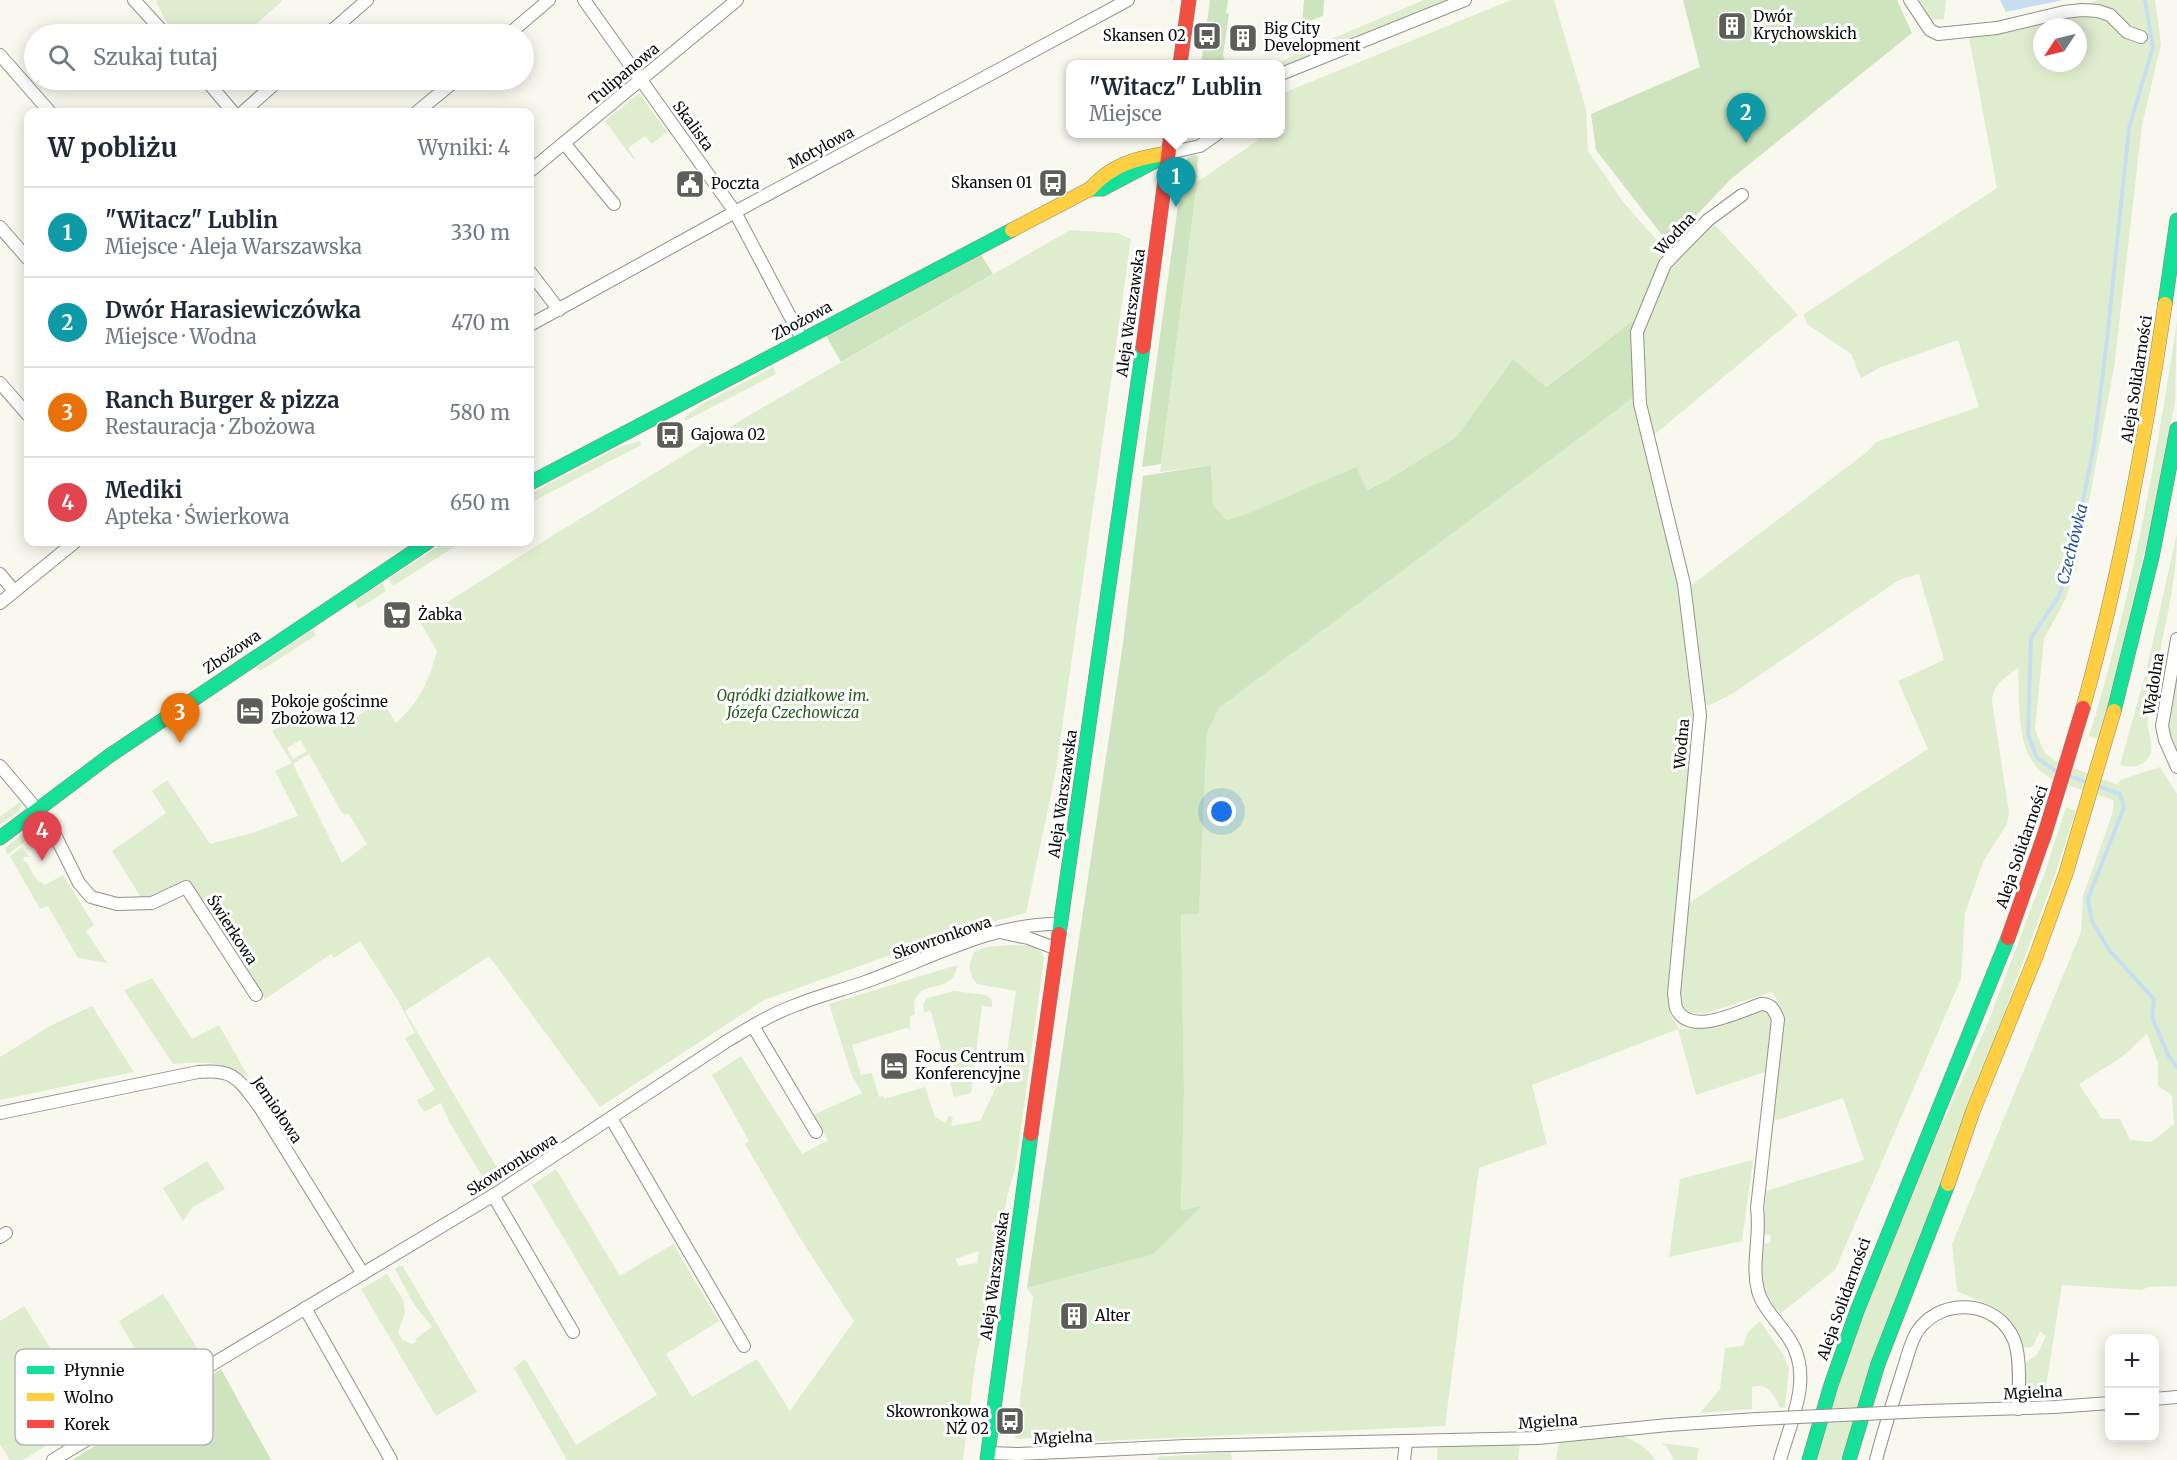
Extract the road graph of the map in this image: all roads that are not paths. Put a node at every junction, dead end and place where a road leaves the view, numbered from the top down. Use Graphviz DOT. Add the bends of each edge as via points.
graph roads {
  1 [pos="367,0"];
  2 [pos="549,0"];
  3 [pos="584,0"];
  4 [pos="737,0"];
  5 [pos="1128,0"];
  6 [pos="1189,0"];
  7 [pos="1465,0"];
  8 [pos="1910,0"];
  9 [pos="138,1"];
  10 [pos="157,24"];
  11 [pos="339,24"];
  12 [pos="521,24"];
  13 [pos="2141,37"];
  14 [pos="0,55"];
  15 [pos="1181,60"];
  16 [pos="1285,72"];
  17 [pos="641,79"];
  18 [pos="24,82"];
  19 [pos="31,90"];
  20 [pos="214,90"];
  21 [pos="268,90"];
  22 [pos="444,90"];
  23 [pos="46,108"];
  24 [pos="230,108"];
  25 [pos="248,108"];
  26 [pos="422,108"];
  27 [pos="1171,138"];
  28 [pos="1214,138"];
  29 [pos="564,143"];
  30 [pos="1169,153"];
  31 [pos="534,168"];
  32 [pos="1742,195"];
  33 [pos="614,204"];
  34 [pos="735,212"];
  35 [pos="2177,220"];
  36 [pos="0,227"];
  37 [pos="24,254"];
  38 [pos="534,277"];
  39 [pos="559,310"];
  40 [pos="534,323"];
  41 [pos="802,339"];
  42 [pos="0,383"];
  43 [pos="24,410"];
  44 [pos="2177,429"];
  45 [pos="534,481"];
  46 [pos="70,546"];
  47 [pos="420,546"];
  48 [pos="0,574"];
  49 [pos="15,591"];
  50 [pos="0,603"];
  51 [pos="2177,639"];
  52 [pos="0,766"];
  53 [pos="2177,767"];
  54 [pos="37,810"];
  55 [pos="0,838"];
  56 [pos="1061,924"];
  57 [pos="1003,933"];
  58 [pos="1057,949"];
  59 [pos="256,995"];
  60 [pos="753,1026"];
  61 [pos="0,1113"];
  62 [pos="611,1118"];
  63 [pos="816,1132"];
  64 [pos="493,1196"];
  65 [pos="363,1274"];
  66 [pos="304,1308"];
  67 [pos="573,1332"];
  68 [pos="744,1346"];
  69 [pos="213,1363"];
  70 [pos="2177,1397"];
  71 [pos="2159,1399"];
  72 [pos="2105,1403"];
  73 [pos="2018,1409"];
  74 [pos="1406,1442"];
  75 [pos="78,1445"];
  76 [pos="988,1457"];
  77 [pos="53,1460"];
  78 [pos="391,1460"];
  79 [pos="1404,1460"];
  80 [pos="1780,1460"];
  81 [pos="1809,1460"];
  82 [pos="1849,1460"];
  83 [pos="1875,1460"];
  1 -- 11 [label="street"];
  2 -- 12 [label="street"];
  3 -- 17 [label="street, Skalista"];
  4 -- 17 [label="street, Tulipanowa"];
  5 -- 34 [label="street, Motylowa"];
  6 -- 15 [label="street"];
  7 -- 16 [label="street"];
  8 -- 13 [label="street" via="1930,30 1938,34 1997,28 2082,10 2110,15 2127,32"];
  9 -- 10 [label="street"];
  14 -- 18 [label="street"];
  17 -- 29 [label="street, Tulipanowa"];
  17 -- 34 [label="street, Skalista"];
  19 -- 23 [label="street"];
  20 -- 24 [label="street"];
  21 -- 25 [label="street"];
  22 -- 26 [label="street"];
  27 -- 30 [label="street, Aleja Warszawska"];
  28 -- 30 [label="street" via="1200,146"];
  29 -- 31 [label="street, Tulipanowa"];
  29 -- 33 [label="street"];
  30 -- 41 [label="street, Zbożowa" via="1102,189 1090,189"];
  30 -- 56 [label="street, Aleja Warszawska"];
  32 -- 80 [label="street, Wodna" via="1708,220 1665,264 1637,332 1640,404 1684,585 1700,715 1674,994 1676,1008 1694,1023 1704,1023 1767,1004 1778,1019 1757,1208 1755,1274 1763,1304 1795,1348 1801,1369 1800,1392"];
  34 -- 39 [label="street, Motylowa"];
  34 -- 41 [label="street, Skalista"];
  35 -- 81 [label="street, Aleja Solidarności" via="2134,492 2081,718 2032,873 1990,986 1863,1290"];
  36 -- 37 [label="street"];
  38 -- 39 [label="street"];
  39 -- 40 [label="street, Motylowa"];
  41 -- 45 [label="street, Zbożowa"];
  42 -- 43 [label="street"];
  44 -- 82 [label="street" via="2141,604 2079,831 2027,978 1889,1334"];
  46 -- 49 [label="street"];
  47 -- 54 [label="street, Zbożowa" via="109,756"];
  48 -- 49 [label="street"];
  49 -- 50 [label="street"];
  51 -- 53 [label="street, Wądolna" via="2162,726"];
  52 -- 54 [label="street, Świerkowa"];
  54 -- 55 [label="street, Zbożowa"];
  54 -- 59 [label="street, Świerkowa" via="50,825 79,884 91,897 117,904 152,903 186,887"];
  56 -- 57 [label="street, Skowronkowa" via="1029,925"];
  56 -- 58 [label="street, Aleja Warszawska"];
  57 -- 58 [label="street, Skowronkowa"];
  57 -- 60 [label="street, Skowronkowa" via="964,943 795,1005"];
  58 -- 76 [label="street, Aleja Warszawska"];
  60 -- 62 [label="street, Skowronkowa"];
  60 -- 63 [label="street"];
  61 -- 65 [label="street, Jemiołowa" via="198,1072 215,1070 231,1075 243,1083 259,1106"];
  62 -- 64 [label="street, Skowronkowa"];
  62 -- 68 [label="street"];
  64 -- 65 [label="street, Skowronkowa"];
  64 -- 67 [label="street"];
  65 -- 66 [label="street, Skowronkowa"];
  66 -- 69 [label="street, Skowronkowa"];
  66 -- 78 [label="street"];
  70 -- 71 [label="street"];
  72 -- 73 [label="street, Mgielna"];
  73 -- 74 [label="street, Mgielna, bridge" via="1757,1419 1538,1438"];
  73 -- 83 [label="street" via="2017,1352 2006,1327 1991,1313 1979,1309 1943,1310 1917,1331"];
  74 -- 76 [label="street, Mgielna" via="1186,1446"];
  74 -- 79 [label="street"];
  75 -- 77 [label="street, Skowronkowa"];
}
